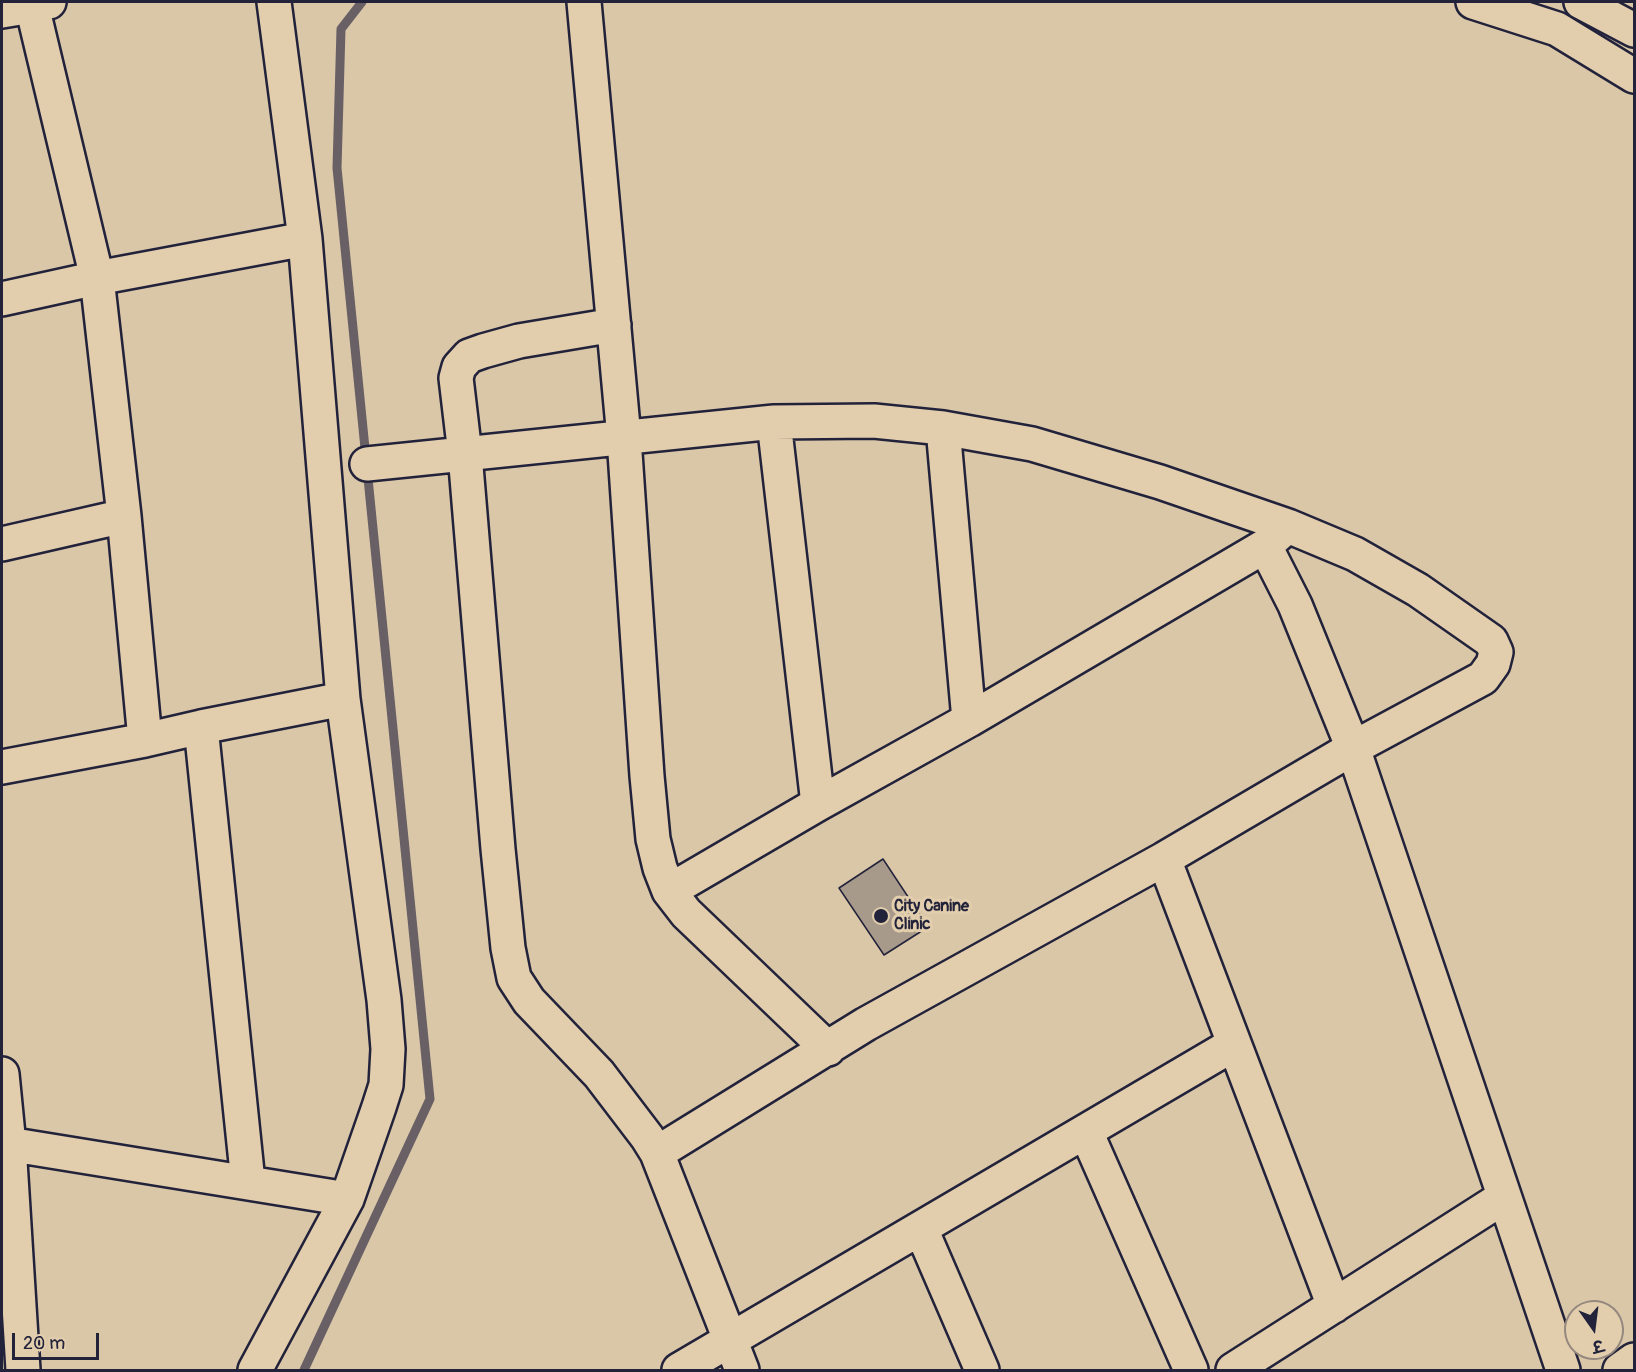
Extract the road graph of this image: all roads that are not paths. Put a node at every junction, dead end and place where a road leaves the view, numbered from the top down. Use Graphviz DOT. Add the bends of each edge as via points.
graph roads {
  1 [pos="274,2"];
  2 [pos="584,2"];
  3 [pos="1473,2"];
  4 [pos="1581,2"];
  5 [pos="28,6"];
  6 [pos="1635,30"];
  7 [pos="1635,76"];
  8 [pos="305,239"];
  9 [pos="98,278"];
  10 [pos="2,299"];
  11 [pos="614,325"];
  12 [pos="774,422"];
  13 [pos="943,428"];
  14 [pos="624,438"];
  15 [pos="465,454"];
  16 [pos="367,464"];
  17 [pos="124,516"];
  18 [pos="1277,536"];
  19 [pos="2,544"];
  20 [pos="343,699"];
  21 [pos="969,720"];
  22 [pos="201,727"];
  23 [pos="145,740"];
  24 [pos="1353,748"];
  25 [pos="2,767"];
  26 [pos="818,804"];
  27 [pos="1164,859"];
  28 [pos="669,891"];
  29 [pos="1234,1044"];
  30 [pos="828,1049"];
  31 [pos="2,1074"];
  32 [pos="1086,1132"];
  33 [pos="5,1144"];
  34 [pos="657,1154"];
  35 [pos="248,1182"];
  36 [pos="1504,1197"];
  37 [pos="347,1199"];
  38 [pos="921,1229"];
  39 [pos="1334,1306"];
  40 [pos="730,1340"];
  41 [pos="1635,1360"];
  42 [pos="23,1371"];
  43 [pos="255,1371"];
  44 [pos="679,1371"];
  45 [pos="742,1371"];
  46 [pos="981,1371"];
  47 [pos="1191,1371"];
  48 [pos="1233,1371"];
  49 [pos="1563,1371"];
  50 [pos="1620,1371"];
  1 -- 8 [label="main road"];
  2 -- 11 [label="main road"];
  3 -- 7 [label="main road" via="1557,29"];
  4 -- 6 [label="main road"];
  5 -- 9 [label="main road"];
  8 -- 9 [label="main road"];
  8 -- 20 [label="main road"];
  9 -- 10 [label="main road"];
  9 -- 17 [label="main road"];
  11 -- 14 [label="main road"];
  11 -- 15 [label="main road" via="519,341 469,356 459,367 456,378"];
  12 -- 13 [label="main road" via="874,421"];
  12 -- 14 [label="main road"];
  12 -- 26 [label="main road"];
  13 -- 18 [label="main road" via="1032,444 1160,482"];
  13 -- 21 [label="main road"];
  14 -- 15 [label="main road"];
  14 -- 28 [label="main road" via="652,829"];
  15 -- 16 [label="main road"];
  15 -- 34 [label="main road" via="498,849 514,978 529,1001 599,1074"];
  17 -- 19 [label="main road"];
  17 -- 23 [label="main road"];
  18 -- 21 [label="main road"];
  18 -- 24 [label="main road" via="1295,605"];
  18 -- 24 [label="main road" via="1355,554 1418,590 1491,641 1496,652 1483,678"];
  20 -- 22 [label="main road"];
  20 -- 37 [label="main road" via="388,1049 380,1107"];
  21 -- 26 [label="main road"];
  22 -- 23 [label="main road"];
  22 -- 35 [label="main road"];
  23 -- 25 [label="main road"];
  24 -- 27 [label="main road"];
  24 -- 36 [label="main road"];
  26 -- 28 [label="main road"];
  27 -- 29 [label="main road"];
  27 -- 30 [label="main road" via="866,1024"];
  28 -- 30 [label="main road" via="686,913"];
  29 -- 32 [label="main road"];
  29 -- 39 [label="main road"];
  30 -- 34 [label="main road"];
  31 -- 33 [label="main road"];
  32 -- 38 [label="main road"];
  32 -- 47 [label="main road"];
  33 -- 35 [label="main road"];
  33 -- 42 [label="main road"];
  34 -- 40 [label="main road"];
  35 -- 37 [label="main road"];
  36 -- 39 [label="main road"];
  36 -- 49 [label="main road"];
  37 -- 43 [label="main road"];
  38 -- 40 [label="main road"];
  38 -- 46 [label="main road"];
  39 -- 48 [label="main road"];
  40 -- 44 [label="main road"];
  40 -- 45 [label="main road"];
  41 -- 50 [label="main road"];
}
